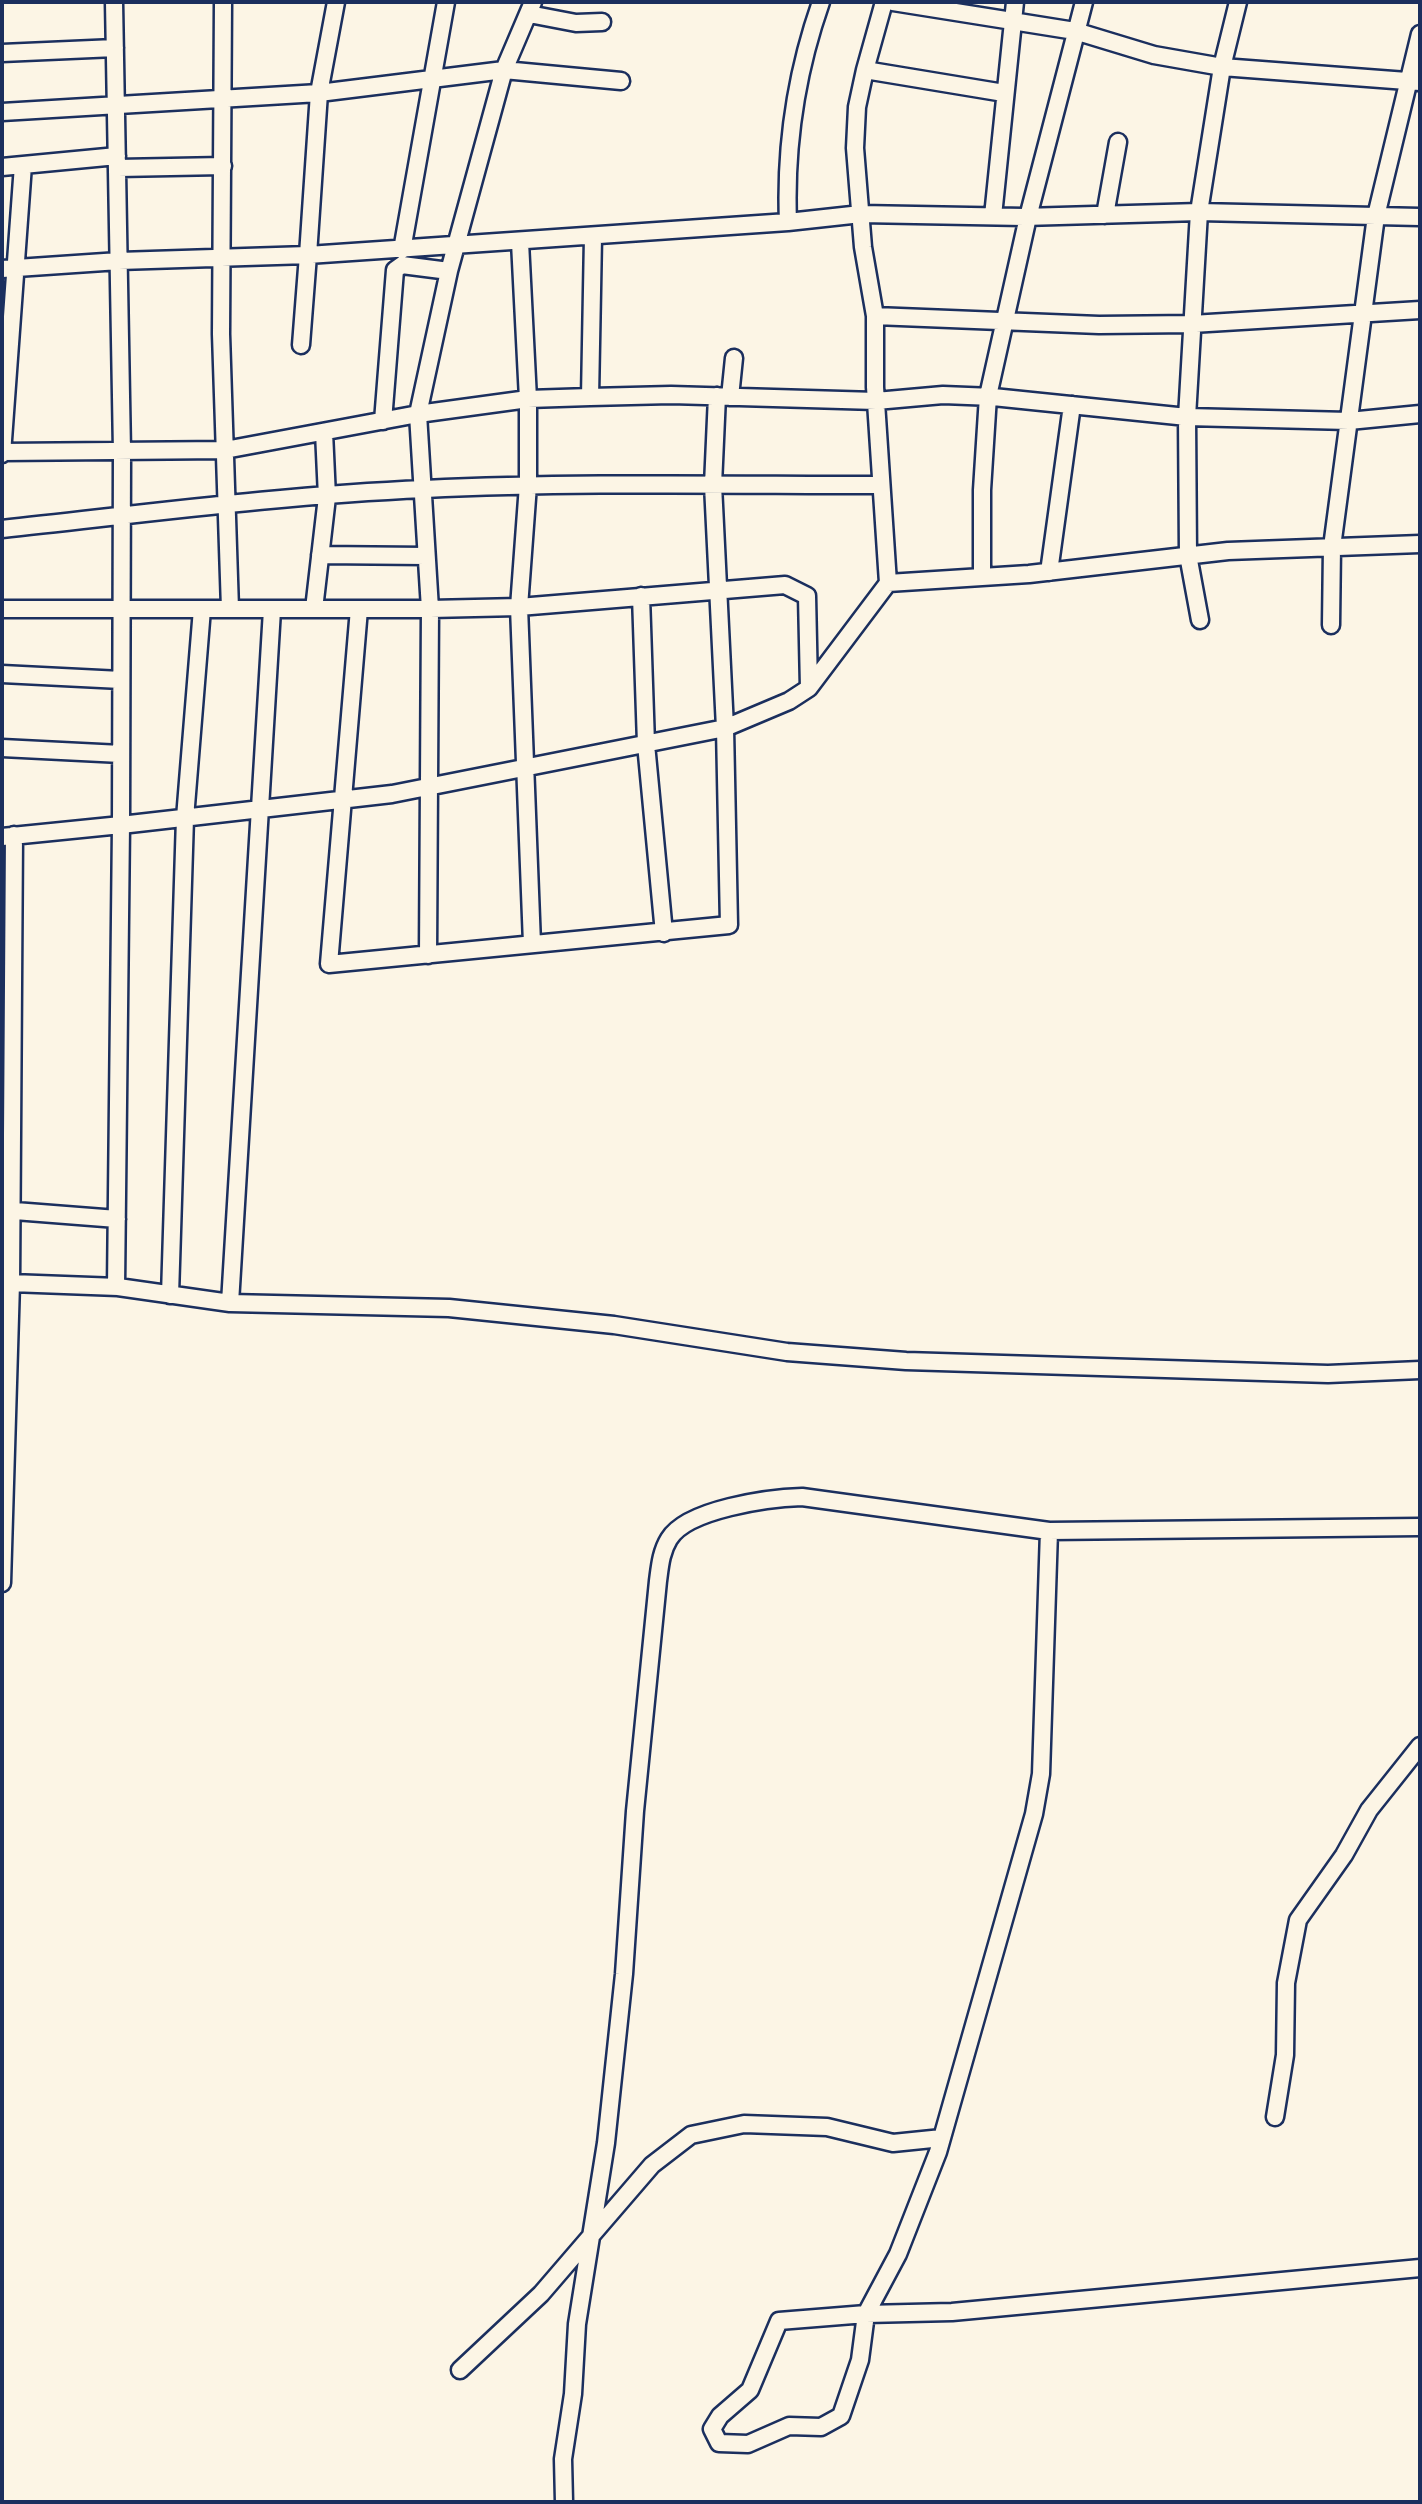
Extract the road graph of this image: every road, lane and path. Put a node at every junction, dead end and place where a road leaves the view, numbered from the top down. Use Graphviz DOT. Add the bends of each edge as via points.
graph roads {
  1 [pos="114,2"];
  2 [pos="223,2"];
  3 [pos="337,2"];
  4 [pos="446,2"];
  5 [pos="821,2"];
  6 [pos="884,2"];
  7 [pos="893,2"];
  8 [pos="1014,2"];
  9 [pos="1084,2"];
  10 [pos="1238,2"];
  11 [pos="531,8"];
  12 [pos="1013,20"];
  13 [pos="602,22"];
  14 [pos="1074,31"];
  15 [pos="1420,34"];
  16 [pos="115,48"];
  17 [pos="2,53"];
  18 [pos="1222,67"];
  19 [pos="504,70"];
  20 [pos="865,70"];
  21 [pos="431,78"];
  22 [pos="621,80"];
  23 [pos="1414,82"];
  24 [pos="320,93"];
  25 [pos="1004,93"];
  26 [pos="223,100"];
  27 [pos="116,106"];
  28 [pos="2,112"];
  29 [pos="1118,142"];
  30 [pos="118,162"];
  31 [pos="23,165"];
  32 [pos="222,166"];
  33 [pos="2,167"];
  34 [pos="1199,212"];
  35 [pos="861,214"];
  36 [pos="1105,215"];
  37 [pos="993,216"];
  38 [pos="1376,216"];
  39 [pos="1028,217"];
  40 [pos="1420,217"];
  41 [pos="788,222"];
  42 [pos="593,237"];
  43 [pos="520,242"];
  44 [pos="456,247"];
  45 [pos="402,250"];
  46 [pos="308,256"];
  47 [pos="222,258"];
  48 [pos="119,261"];
  49 [pos="9,268"];
  50 [pos="449,271"];
  51 [pos="1420,310"];
  52 [pos="1363,312"];
  53 [pos="875,316"];
  54 [pos="1006,320"];
  55 [pos="1192,324"];
  56 [pos="301,345"];
  57 [pos="734,358"];
  58 [pos="988,396"];
  59 [pos="590,397"];
  60 [pos="724,397"];
  61 [pos="528,399"];
  62 [pos="876,401"];
  63 [pos="1072,405"];
  64 [pos="418,414"];
  65 [pos="1420,414"];
  66 [pos="1187,417"];
  67 [pos="383,421"];
  68 [pos="1349,421"];
  69 [pos="324,432"];
  70 [pos="225,450"];
  71 [pos="122,452"];
  72 [pos="2,453"];
  73 [pos="528,485"];
  74 [pos="713,485"];
  75 [pos="881,485"];
  76 [pos="421,489"];
  77 [pos="327,497"];
  78 [pos="228,503"];
  79 [pos="120,516"];
  80 [pos="2,529"];
  81 [pos="1420,544"];
  82 [pos="1332,547"];
  83 [pos="320,555"];
  84 [pos="1188,555"];
  85 [pos="426,556"];
  86 [pos="1049,572"];
  87 [pos="982,577"];
  88 [pos="888,583"];
  89 [pos="716,590"];
  90 [pos="641,596"];
  91 [pos="519,607"];
  92 [pos="121,608"];
  93 [pos="202,608"];
  94 [pos="230,608"];
  95 [pos="2,609"];
  96 [pos="314,609"];
  97 [pos="359,609"];
  98 [pos="272,610"];
  99 [pos="430,610"];
  100 [pos="1200,620"];
  101 [pos="1331,625"];
  102 [pos="2,674"];
  103 [pos="121,680"];
  104 [pos="809,688"];
  105 [pos="725,728"];
  106 [pos="646,744"];
  107 [pos="2,748"];
  108 [pos="121,754"];
  109 [pos="526,768"];
  110 [pos="430,786"];
  111 [pos="345,801"];
  112 [pos="261,809"];
  113 [pos="185,818"];
  114 [pos="121,825"];
  115 [pos="8,836"];
  116 [pos="664,933"];
  117 [pos="531,944"];
  118 [pos="428,956"];
  119 [pos="7,1211"];
  120 [pos="117,1219"];
  121 [pos="11,1283"];
  122 [pos="116,1287"];
  123 [pos="170,1295"];
  124 [pos="230,1303"];
  125 [pos="6,1352"];
  126 [pos="1420,1370"];
  127 [pos="1420,1527"];
  128 [pos="1049,1531"];
  129 [pos="3,1536"];
  130 [pos="2,1583"];
  131 [pos="1420,1746"];
  132 [pos="1275,2117"];
  133 [pos="942,2138"];
  134 [pos="591,2240"];
  135 [pos="1420,2268"];
  136 [pos="866,2314"];
  137 [pos="460,2370"];
  138 [pos="564,2502"];
  1 -- 16 [label="street"];
  2 -- 26 [label="street"];
  3 -- 24 [label="street"];
  4 -- 21 [label="street"];
  5 -- 41 [label="street" via="804,49 791,118"];
  6 -- 20 [label="street"];
  7 -- 12 [label="street"];
  8 -- 12 [label="street"];
  9 -- 14 [label="street"];
  10 -- 18 [label="street"];
  11 -- 13 [label="street" via="576,23"];
  11 -- 19 [label="street"];
  12 -- 14 [label="street"];
  12 -- 25 [label="street"];
  14 -- 18 [label="street" via="1154,55"];
  14 -- 39 [label="street"];
  15 -- 23 [label="street"];
  16 -- 17 [label="street"];
  16 -- 27 [label="street"];
  18 -- 23 [label="street"];
  18 -- 34 [label="street"];
  19 -- 21 [label="street"];
  19 -- 22 [label="street"];
  19 -- 44 [label="street"];
  20 -- 25 [label="street"];
  20 -- 35 [label="street" via="855,148"];
  21 -- 24 [label="street"];
  21 -- 45 [label="street"];
  23 -- 38 [label="street"];
  24 -- 26 [label="street"];
  24 -- 46 [label="street"];
  25 -- 37 [label="street"];
  26 -- 27 [label="street"];
  26 -- 32 [label="street"];
  27 -- 28 [label="street"];
  27 -- 30 [label="street"];
  29 -- 36 [label="street"];
  30 -- 31 [label="street"];
  30 -- 32 [label="street"];
  30 -- 48 [label="street"];
  31 -- 33 [label="street"];
  31 -- 49 [label="street"];
  32 -- 47 [label="street"];
  34 -- 36 [label="street"];
  34 -- 38 [label="street"];
  34 -- 55 [label="street"];
  35 -- 37 [label="street"];
  35 -- 41 [label="street"];
  35 -- 53 [label="street"];
  36 -- 39 [label="street"];
  37 -- 39 [label="street"];
  38 -- 40 [label="street"];
  38 -- 52 [label="street"];
  39 -- 54 [label="street"];
  41 -- 42 [label="street"];
  42 -- 43 [label="street"];
  42 -- 59 [label="street"];
  43 -- 44 [label="street"];
  43 -- 61 [label="street"];
  44 -- 45 [label="street"];
  44 -- 50 [label="street"];
  45 -- 46 [label="street"];
  46 -- 47 [label="street"];
  46 -- 56 [label="street"];
  47 -- 48 [label="street"];
  47 -- 70 [label="street"];
  48 -- 49 [label="street"];
  48 -- 71 [label="street"];
  49 -- 72 [label="street"];
  50 -- 64 [label="street"];
  50 -- 67 [label="street" via="402,265 395,270"];
  51 -- 52 [label="street"];
  52 -- 55 [label="street"];
  52 -- 68 [label="street"];
  53 -- 54 [label="street"];
  53 -- 62 [label="street"];
  54 -- 55 [label="street"];
  54 -- 58 [label="street"];
  55 -- 66 [label="street"];
  57 -- 60 [label="street"];
  58 -- 62 [label="street"];
  58 -- 63 [label="street"];
  58 -- 87 [label="street"];
  59 -- 60 [label="street"];
  59 -- 61 [label="street"];
  60 -- 62 [label="street"];
  60 -- 74 [label="street"];
  61 -- 64 [label="street"];
  61 -- 73 [label="street"];
  62 -- 75 [label="street"];
  63 -- 66 [label="street"];
  63 -- 86 [label="street"];
  64 -- 67 [label="street"];
  64 -- 76 [label="street"];
  65 -- 68 [label="street"];
  66 -- 68 [label="street"];
  66 -- 84 [label="street"];
  67 -- 69 [label="street"];
  68 -- 82 [label="street"];
  69 -- 70 [label="street"];
  69 -- 77 [label="street"];
  70 -- 71 [label="street"];
  70 -- 78 [label="street"];
  71 -- 72 [label="street"];
  71 -- 79 [label="street"];
  73 -- 74 [label="street"];
  73 -- 76 [label="street"];
  73 -- 91 [label="street"];
  74 -- 75 [label="street"];
  74 -- 89 [label="street"];
  75 -- 88 [label="street"];
  76 -- 77 [label="street"];
  76 -- 85 [label="street"];
  77 -- 78 [label="street"];
  77 -- 83 [label="street"];
  78 -- 79 [label="street"];
  78 -- 94 [label="street"];
  79 -- 80 [label="street"];
  79 -- 92 [label="street"];
  81 -- 82 [label="street"];
  82 -- 84 [label="street"];
  82 -- 101 [label="street"];
  83 -- 85 [label="street"];
  83 -- 96 [label="street"];
  84 -- 86 [label="street"];
  84 -- 100 [label="street"];
  85 -- 99 [label="street"];
  86 -- 87 [label="street"];
  87 -- 88 [label="street"];
  88 -- 104 [label="street"];
  89 -- 90 [label="street"];
  89 -- 104 [label="street" via="785,585 807,596"];
  89 -- 105 [label="street"];
  90 -- 91 [label="street"];
  90 -- 106 [label="street"];
  91 -- 99 [label="street"];
  91 -- 109 [label="street"];
  92 -- 93 [label="street"];
  92 -- 95 [label="street"];
  92 -- 103 [label="street"];
  93 -- 94 [label="street"];
  93 -- 113 [label="street"];
  94 -- 98 [label="street"];
  96 -- 97 [label="street"];
  96 -- 98 [label="street"];
  97 -- 99 [label="street"];
  97 -- 111 [label="street"];
  98 -- 112 [label="street"];
  99 -- 110 [label="street"];
  102 -- 103 [label="street"];
  103 -- 108 [label="street"];
  104 -- 105 [label="street"];
  105 -- 106 [label="street"];
  105 -- 116 [label="street" via="729,925"];
  106 -- 109 [label="street"];
  106 -- 116 [label="street"];
  107 -- 108 [label="street"];
  108 -- 114 [label="street"];
  109 -- 110 [label="street"];
  109 -- 117 [label="street"];
  110 -- 111 [label="street"];
  110 -- 118 [label="street"];
  111 -- 112 [label="street"];
  111 -- 118 [label="street" via="329,964"];
  112 -- 113 [label="street"];
  112 -- 124 [label="street"];
  113 -- 114 [label="street"];
  113 -- 123 [label="street"];
  114 -- 115 [label="street"];
  114 -- 120 [label="street"];
  115 -- 119 [label="street"];
  116 -- 117 [label="street"];
  117 -- 118 [label="street"];
  119 -- 120 [label="street"];
  119 -- 121 [label="street"];
  120 -- 122 [label="street"];
  121 -- 122 [label="street"];
  121 -- 125 [label="street"];
  122 -- 123 [label="street"];
  123 -- 124 [label="street"];
  124 -- 126 [label="street" via="449,1308 614,1325 787,1352 906,1361 1328,1374"];
  125 -- 129 [label="street"];
  127 -- 128 [label="street"];
  128 -- 133 [label="street" via="1037,1801"];
  128 -- 134 [label="street" via="802,1497 766,1498 721,1511 687,1523 670,1536 658,1581 624,1974"];
  129 -- 130 [label="street"];
  131 -- 132 [label="street" via="1369,1811 1298,1920 1286,1983 1285,2055"];
  133 -- 134 [label="street" via="893,2143 827,2127 744,2124 691,2135 652,2165"];
  133 -- 136 [label="street" via="898,2255"];
  134 -- 137 [label="street"];
  134 -- 138 [label="street" via="563,2459"];
  135 -- 136 [label="street" via="951,2312"];
  136 -- 136 [label="street" via="860,2360 841,2416 821,2427 789,2426 748,2444 719,2444 712,2428 750,2390 779,2320"];
}
